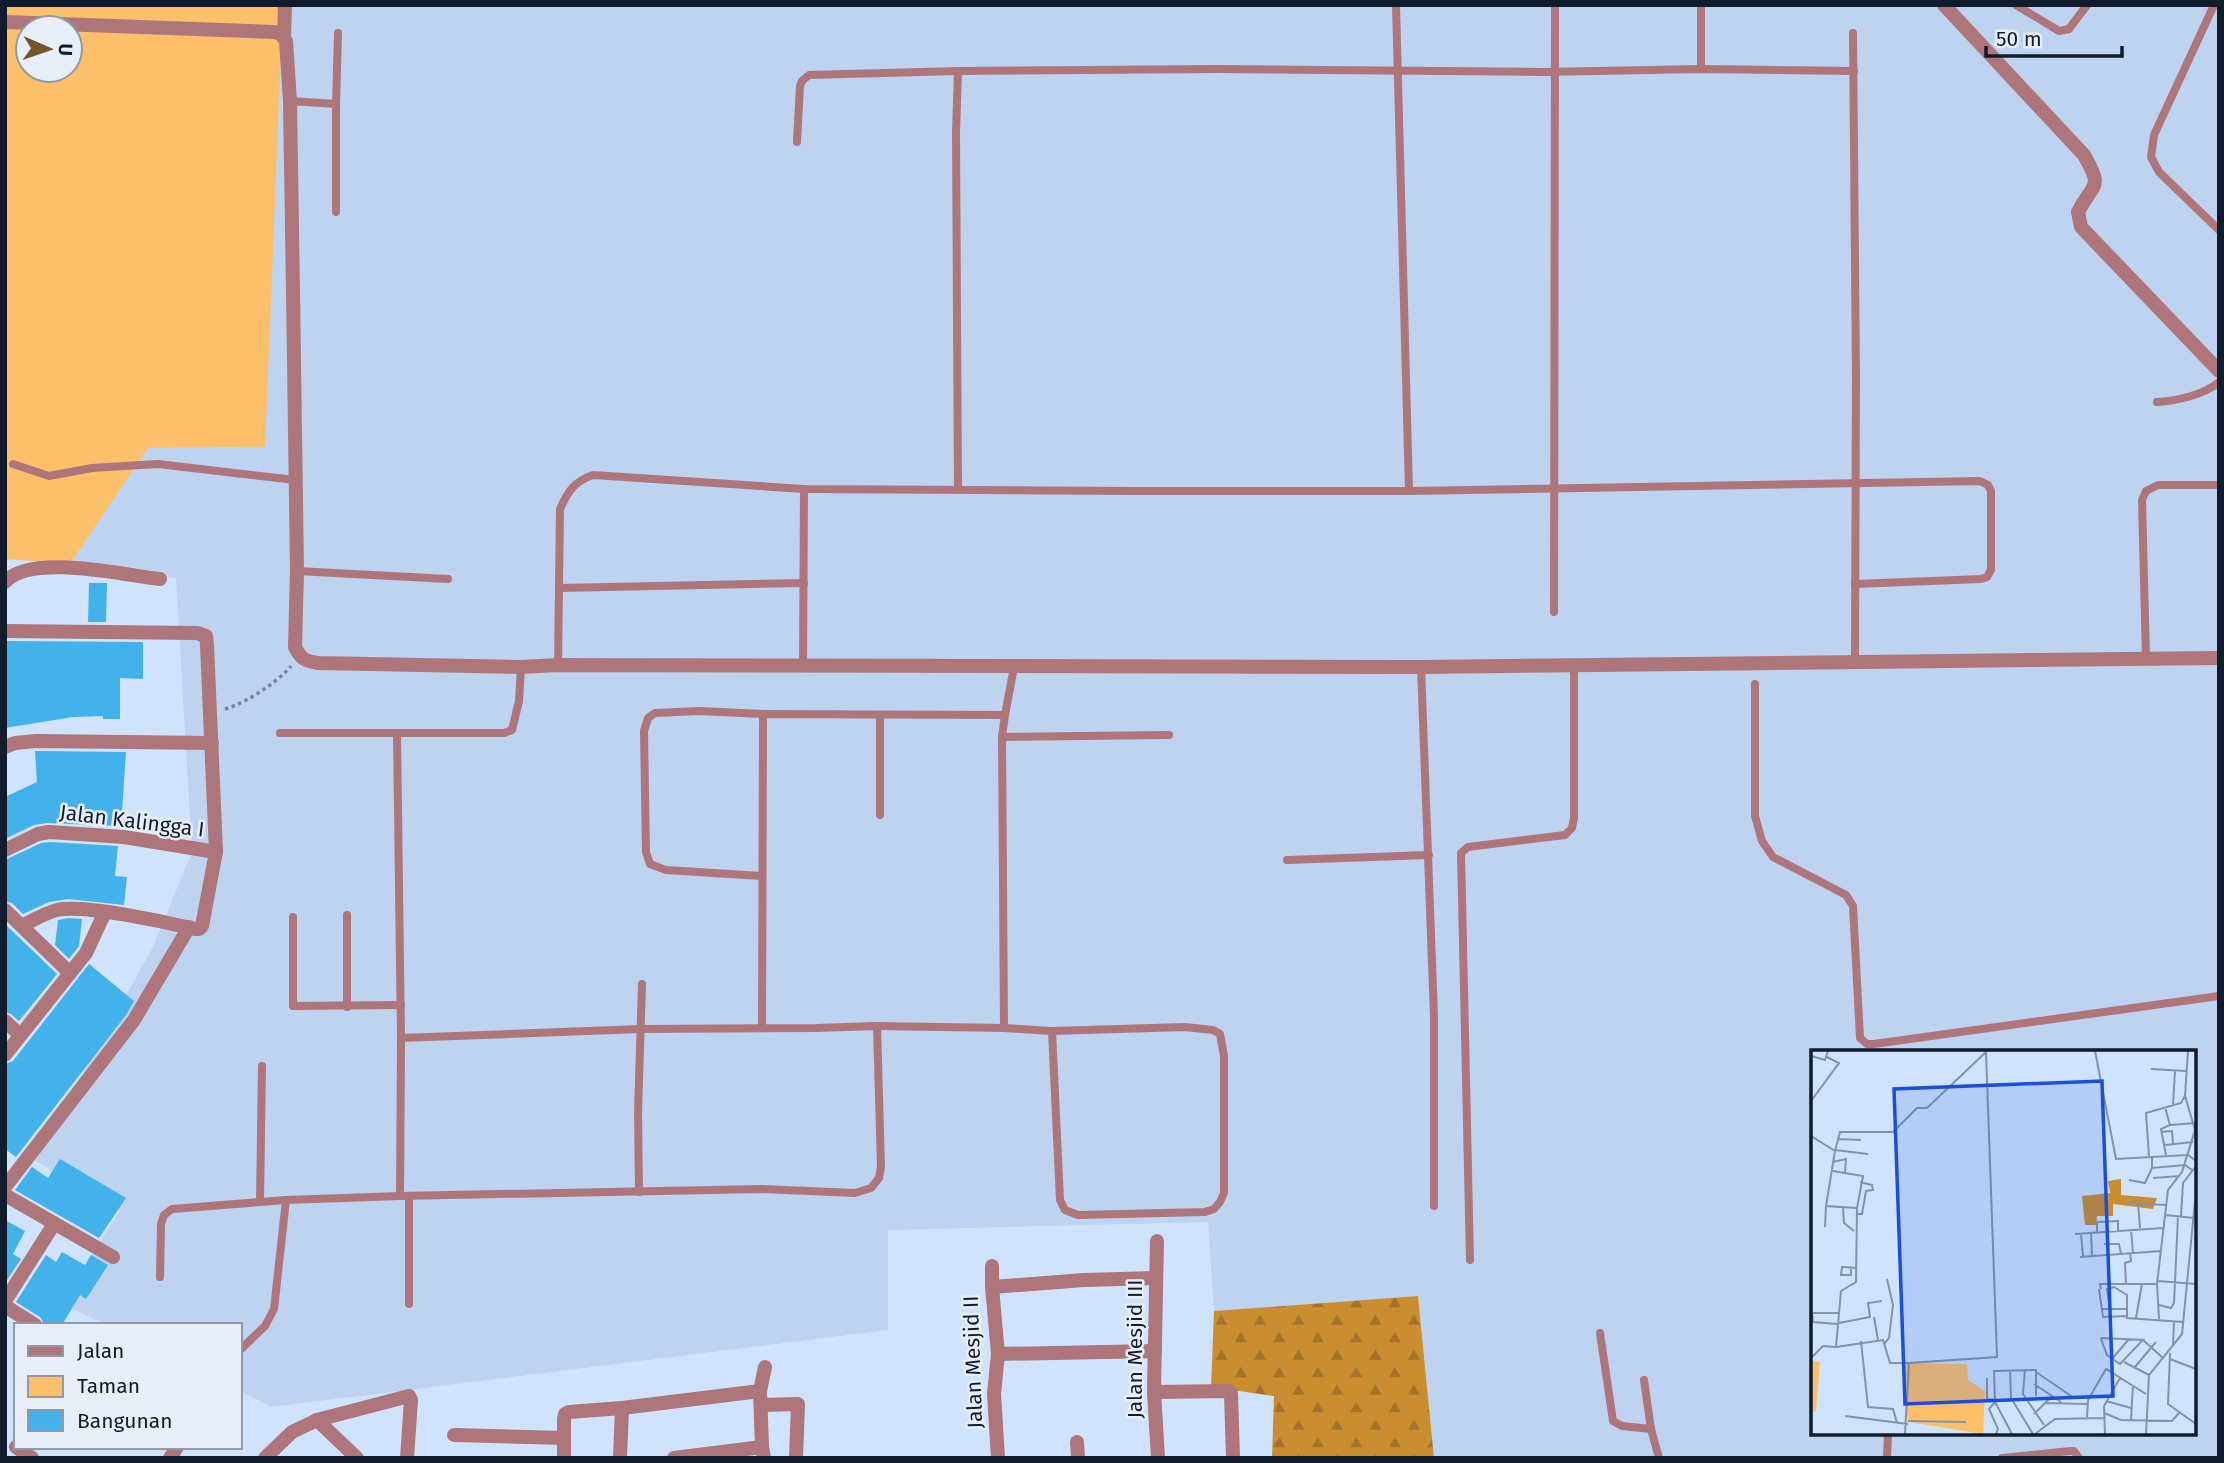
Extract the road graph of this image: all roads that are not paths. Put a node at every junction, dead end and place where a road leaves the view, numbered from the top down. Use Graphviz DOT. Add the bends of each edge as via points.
graph roads {
  1 [pos="285,5"];
  2 [pos="1396,5"];
  3 [pos="1555,5"];
  4 [pos="1701,5"];
  5 [pos="1944,5"];
  6 [pos="2016,5"];
  7 [pos="2087,5"];
  8 [pos="2214,5"];
  9 [pos="5,22"];
  10 [pos="338,33"];
  11 [pos="1853,33"];
  12 [pos="284,37"];
  13 [pos="1701,69"];
  14 [pos="958,71"];
  15 [pos="1399,71"];
  16 [pos="1854,71"];
  17 [pos="1555,72"];
  18 [pos="290,102"];
  19 [pos="336,104"];
  20 [pos="797,142"];
  21 [pos="336,212"];
  22 [pos="2219,230"];
  23 [pos="2219,371"];
  24 [pos="2219,382"];
  25 [pos="2157,402"];
  26 [pos="13,464"];
  27 [pos="295,480"];
  28 [pos="1855,484"];
  29 [pos="2219,485"];
  30 [pos="804,489"];
  31 [pos="1554,489"];
  32 [pos="958,490"];
  33 [pos="1409,491"];
  34 [pos="297,571"];
  35 [pos="160,579"];
  36 [pos="449,579"];
  37 [pos="5,582"];
  38 [pos="804,583"];
  39 [pos="1855,584"];
  40 [pos="560,588"];
  41 [pos="1554,612"];
  42 [pos="5,631"];
  43 [pos="2219,658"];
  44 [pos="2146,659"];
  45 [pos="1855,662"];
  46 [pos="558,665"];
  47 [pos="1574,665"];
  48 [pos="521,667"];
  49 [pos="803,667"];
  50 [pos="1014,667"];
  51 [pos="1421,667"];
  52 [pos="1755,684"];
  53 [pos="763,714"];
  54 [pos="880,715"];
  55 [pos="1005,715"];
  56 [pos="279,733"];
  57 [pos="397,733"];
  58 [pos="1169,735"];
  59 [pos="1002,737"];
  60 [pos="212,743"];
  61 [pos="5,747"];
  62 [pos="880,815"];
  63 [pos="5,850"];
  64 [pos="216,852"];
  65 [pos="1429,855"];
  66 [pos="1287,860"];
  67 [pos="761,876"];
  68 [pos="5,910"];
  69 [pos="105,912"];
  70 [pos="347,915"];
  71 [pos="293,917"];
  72 [pos="22,926"];
  73 [pos="189,927"];
  74 [pos="70,973"];
  75 [pos="642,984"];
  76 [pos="2219,996"];
  77 [pos="401,1005"];
  78 [pos="347,1007"];
  79 [pos="5,1021"];
  80 [pos="877,1026"];
  81 [pos="641,1028"];
  82 [pos="762,1028"];
  83 [pos="1004,1028"];
  84 [pos="1052,1031"];
  85 [pos="20,1035"];
  86 [pos="401,1038"];
  87 [pos="5,1055"];
  88 [pos="262,1066"];
  89 [pos="5,1187"];
  90 [pos="639,1192"];
  91 [pos="5,1195"];
  92 [pos="404,1196"];
  93 [pos="286,1200"];
  94 [pos="260,1202"];
  95 [pos="1434,1206"];
  96 [pos="54,1224"];
  97 [pos="1157,1241"];
  98 [pos="113,1257"];
  99 [pos="1470,1260"];
  100 [pos="992,1266"];
  101 [pos="160,1277"];
  102 [pos="1156,1278"];
  103 [pos="992,1287"];
  104 [pos="5,1304"];
  105 [pos="409,1304"];
  106 [pos="32,1323"];
  107 [pos="1600,1333"];
  108 [pos="242,1348"];
  109 [pos="1155,1351"];
  110 [pos="998,1354"];
  111 [pos="765,1367"];
  112 [pos="1644,1380"];
  113 [pos="1154,1392"];
  114 [pos="761,1398"];
  115 [pos="622,1408"];
  116 [pos="317,1420"];
  117 [pos="1651,1429"];
  118 [pos="454,1435"];
  119 [pos="1888,1435"];
  120 [pos="564,1438"];
  121 [pos="1077,1442"];
  122 [pos="763,1452"];
  123 [pos="265,1458"];
  124 [pos="357,1458"];
  125 [pos="407,1458"];
  126 [pos="564,1458"];
  127 [pos="620,1458"];
  128 [pos="674,1458"];
  129 [pos="796,1458"];
  130 [pos="998,1458"];
  131 [pos="1078,1458"];
  132 [pos="1158,1458"];
  133 [pos="1233,1458"];
  134 [pos="1659,1458"];
  135 [pos="1887,1458"];
  136 [pos="2002,1458"];
  137 [pos="2079,1458"];
  1 -- 12 [label="street"];
  2 -- 15 [label="lane"];
  3 -- 17 [label="lane"];
  4 -- 13 [label="lane"];
  5 -- 23 [label="street" via="2084,155 2096,185 2078,212 2081,228"];
  6 -- 7 [label="lane" via="2059,31 2068,29"];
  8 -- 22 [label="lane" via="2154,135 2151,157 2158,172"];
  9 -- 12 [label="street" via="274,32"];
  10 -- 19 [label="lane"];
  11 -- 16 [label="lane"];
  12 -- 18 [label="street"];
  13 -- 16 [label="lane"];
  13 -- 17 [label="lane"];
  14 -- 15 [label="lane"];
  14 -- 20 [label="lane" via="809,75 800,86"];
  14 -- 32 [label="lane"];
  15 -- 17 [label="lane"];
  15 -- 33 [label="lane"];
  16 -- 28 [label="lane"];
  17 -- 31 [label="lane"];
  18 -- 19 [label="lane"];
  18 -- 27 [label="street"];
  19 -- 21 [label="lane"];
  24 -- 25 [label="lane" via="2212,388"];
  26 -- 27 [label="lane" via="49,476 158,464"];
  27 -- 34 [label="street"];
  28 -- 31 [label="lane"];
  28 -- 39 [label="lane"];
  28 -- 39 [label="lane" via="1980,481 1988,485 1991,570 1981,579"];
  29 -- 44 [label="lane" via="2158,485 2146,491 2142,500"];
  30 -- 32 [label="lane"];
  30 -- 38 [label="lane"];
  30 -- 40 [label="lane" via="593,475 581,479 560,509"];
  31 -- 33 [label="lane"];
  31 -- 41 [label="lane"];
  32 -- 33 [label="lane"];
  34 -- 36 [label="lane"];
  34 -- 48 [label="street" via="295,647 305,661"];
  35 -- 37 [label="street" via="53,566 14,574"];
  38 -- 40 [label="lane"];
  38 -- 49 [label="lane"];
  39 -- 45 [label="lane"];
  40 -- 46 [label="lane"];
  42 -- 60 [label="street" via="206,636"];
  43 -- 44 [label="street"];
  44 -- 45 [label="street"];
  45 -- 47 [label="street"];
  46 -- 48 [label="street"];
  46 -- 49 [label="street"];
  47 -- 51 [label="street"];
  47 -- 99 [label="lane" via="1572,828 1565,835 1468,847 1461,853"];
  48 -- 57 [label="lane" via="512,730"];
  49 -- 50 [label="street"];
  50 -- 51 [label="street"];
  50 -- 55 [label="lane"];
  51 -- 65 [label="lane"];
  52 -- 76 [label="lane" via="1755,816 1762,841 1773,857 1846,895 1853,906 1860,1038 1867,1044"];
  53 -- 54 [label="lane"];
  53 -- 67 [label="lane"];
  53 -- 67 [label="lane" via="655,713 644,731 650,864 666,870"];
  54 -- 55 [label="lane"];
  54 -- 62 [label="lane"];
  55 -- 59 [label="lane"];
  56 -- 57 [label="lane"];
  57 -- 77 [label="lane"];
  58 -- 59 [label="lane"];
  59 -- 83 [label="lane"];
  60 -- 61 [label="street" via="36,741"];
  60 -- 64 [label="street"];
  63 -- 64 [label="street, Jalan Kalingga I" via="49,832 124,837"];
  64 -- 73 [label="street" via="204,923 199,929"];
  65 -- 66 [label="lane"];
  65 -- 95 [label="lane"];
  67 -- 82 [label="lane"];
  68 -- 72 [label="street"];
  69 -- 72 [label="street" via="61,909"];
  69 -- 73 [label="street"];
  69 -- 74 [label="street" via="90,947"];
  70 -- 78 [label="lane"];
  71 -- 78 [label="lane" via="293,1006"];
  72 -- 74 [label="street"];
  73 -- 89 [label="street" via="134,1020"];
  74 -- 85 [label="street"];
  75 -- 81 [label="lane"];
  77 -- 78 [label="lane"];
  77 -- 86 [label="lane"];
  79 -- 85 [label="street"];
  80 -- 82 [label="lane"];
  80 -- 83 [label="lane"];
  80 -- 90 [label="lane" via="881,1167 870,1188 855,1193 761,1189"];
  81 -- 82 [label="lane"];
  81 -- 86 [label="lane"];
  81 -- 90 [label="lane"];
  83 -- 84 [label="lane"];
  84 -- 84 [label="lane" via="1060,1200 1065,1210 1079,1215 1214,1209 1224,1193 1220,1034 1185,1027"];
  85 -- 87 [label="street"];
  86 -- 92 [label="lane"];
  88 -- 94 [label="lane"];
  90 -- 92 [label="lane"];
  91 -- 96 [label="street"];
  92 -- 93 [label="lane"];
  92 -- 105 [label="lane"];
  93 -- 94 [label="lane"];
  93 -- 108 [label="lane" via="274,1309 265,1326"];
  94 -- 101 [label="lane" via="172,1209 161,1224"];
  96 -- 98 [label="street"];
  96 -- 104 [label="street"];
  97 -- 102 [label="street, Jalan Mesjid III"];
  100 -- 103 [label="street, Jalan Mesjid II"];
  102 -- 103 [label="street"];
  102 -- 109 [label="street, Jalan Mesjid III"];
  103 -- 110 [label="street, Jalan Mesjid II"];
  104 -- 106 [label="street"];
  107 -- 117 [label="lane" via="1613,1421"];
  109 -- 110 [label="street"];
  109 -- 113 [label="street, Jalan Mesjid III"];
  110 -- 130 [label="street, Jalan Mesjid II" via="994,1394"];
  111 -- 114 [label="street"];
  112 -- 117 [label="lane"];
  113 -- 132 [label="street, Jalan Mesjid III"];
  113 -- 133 [label="street" via="1231,1393"];
  114 -- 115 [label="street"];
  114 -- 122 [label="street"];
  114 -- 129 [label="street" via="798,1404"];
  115 -- 120 [label="street" via="565,1414"];
  115 -- 127 [label="street"];
  116 -- 123 [label="street" via="292,1432"];
  116 -- 124 [label="street"];
  116 -- 125 [label="street" via="409,1396"];
  117 -- 134 [label="lane"];
  118 -- 120 [label="street"];
  119 -- 135 [label="lane"];
  120 -- 126 [label="street"];
  121 -- 131 [label="street"];
  122 -- 128 [label="street"];
  136 -- 137 [label="lane" via="2070,1451"];
}
